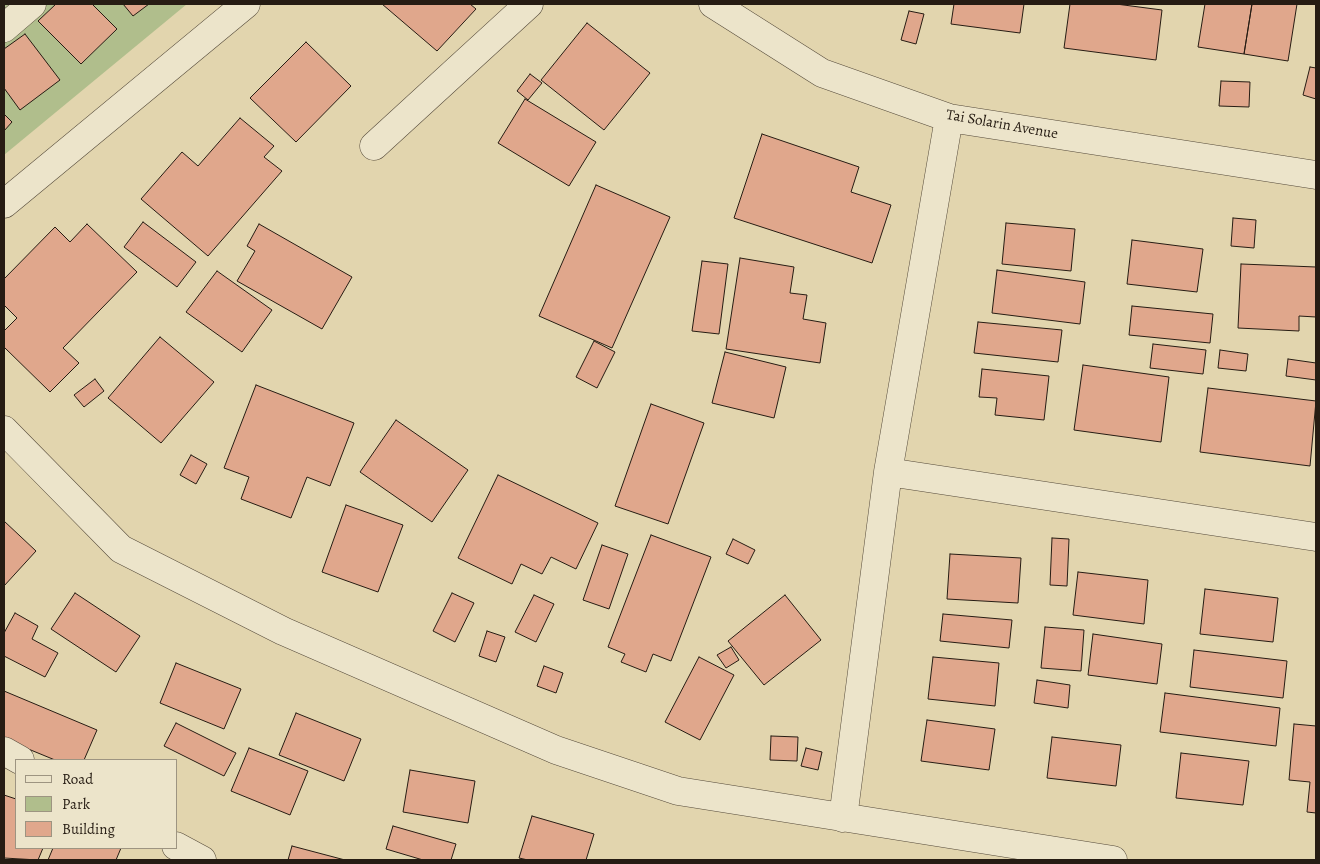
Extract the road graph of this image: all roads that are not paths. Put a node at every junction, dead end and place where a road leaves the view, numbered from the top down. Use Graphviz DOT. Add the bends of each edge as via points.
graph roads {
  1 [pos="32,4"];
  2 [pos="246,4"];
  3 [pos="529,4"];
  4 [pos="713,4"];
  5 [pos="4,28"];
  6 [pos="949,118"];
  7 [pos="374,146"];
  8 [pos="1316,175"];
  9 [pos="4,204"];
  10 [pos="4,430"];
  11 [pos="888,472"];
  12 [pos="1316,537"];
  13 [pos="4,751"];
  14 [pos="18,759"];
  15 [pos="843,818"];
  16 [pos="178,847"];
  17 [pos="202,860"];
  18 [pos="1113,860"];
  1 -- 5 [label="street"];
  2 -- 9 [label="street"];
  3 -- 7 [label="street"];
  4 -- 6 [label="street, Tai Solarin Avenue" via="822,73"];
  6 -- 8 [label="street, Tai Solarin Avenue"];
  6 -- 11 [label="street"];
  10 -- 15 [label="street" via="121,548 283,631 556,750 678,791"];
  11 -- 12 [label="street"];
  11 -- 15 [label="street"];
  13 -- 14 [label="street"];
  15 -- 18 [label="street"];
  16 -- 17 [label="street"];
}
